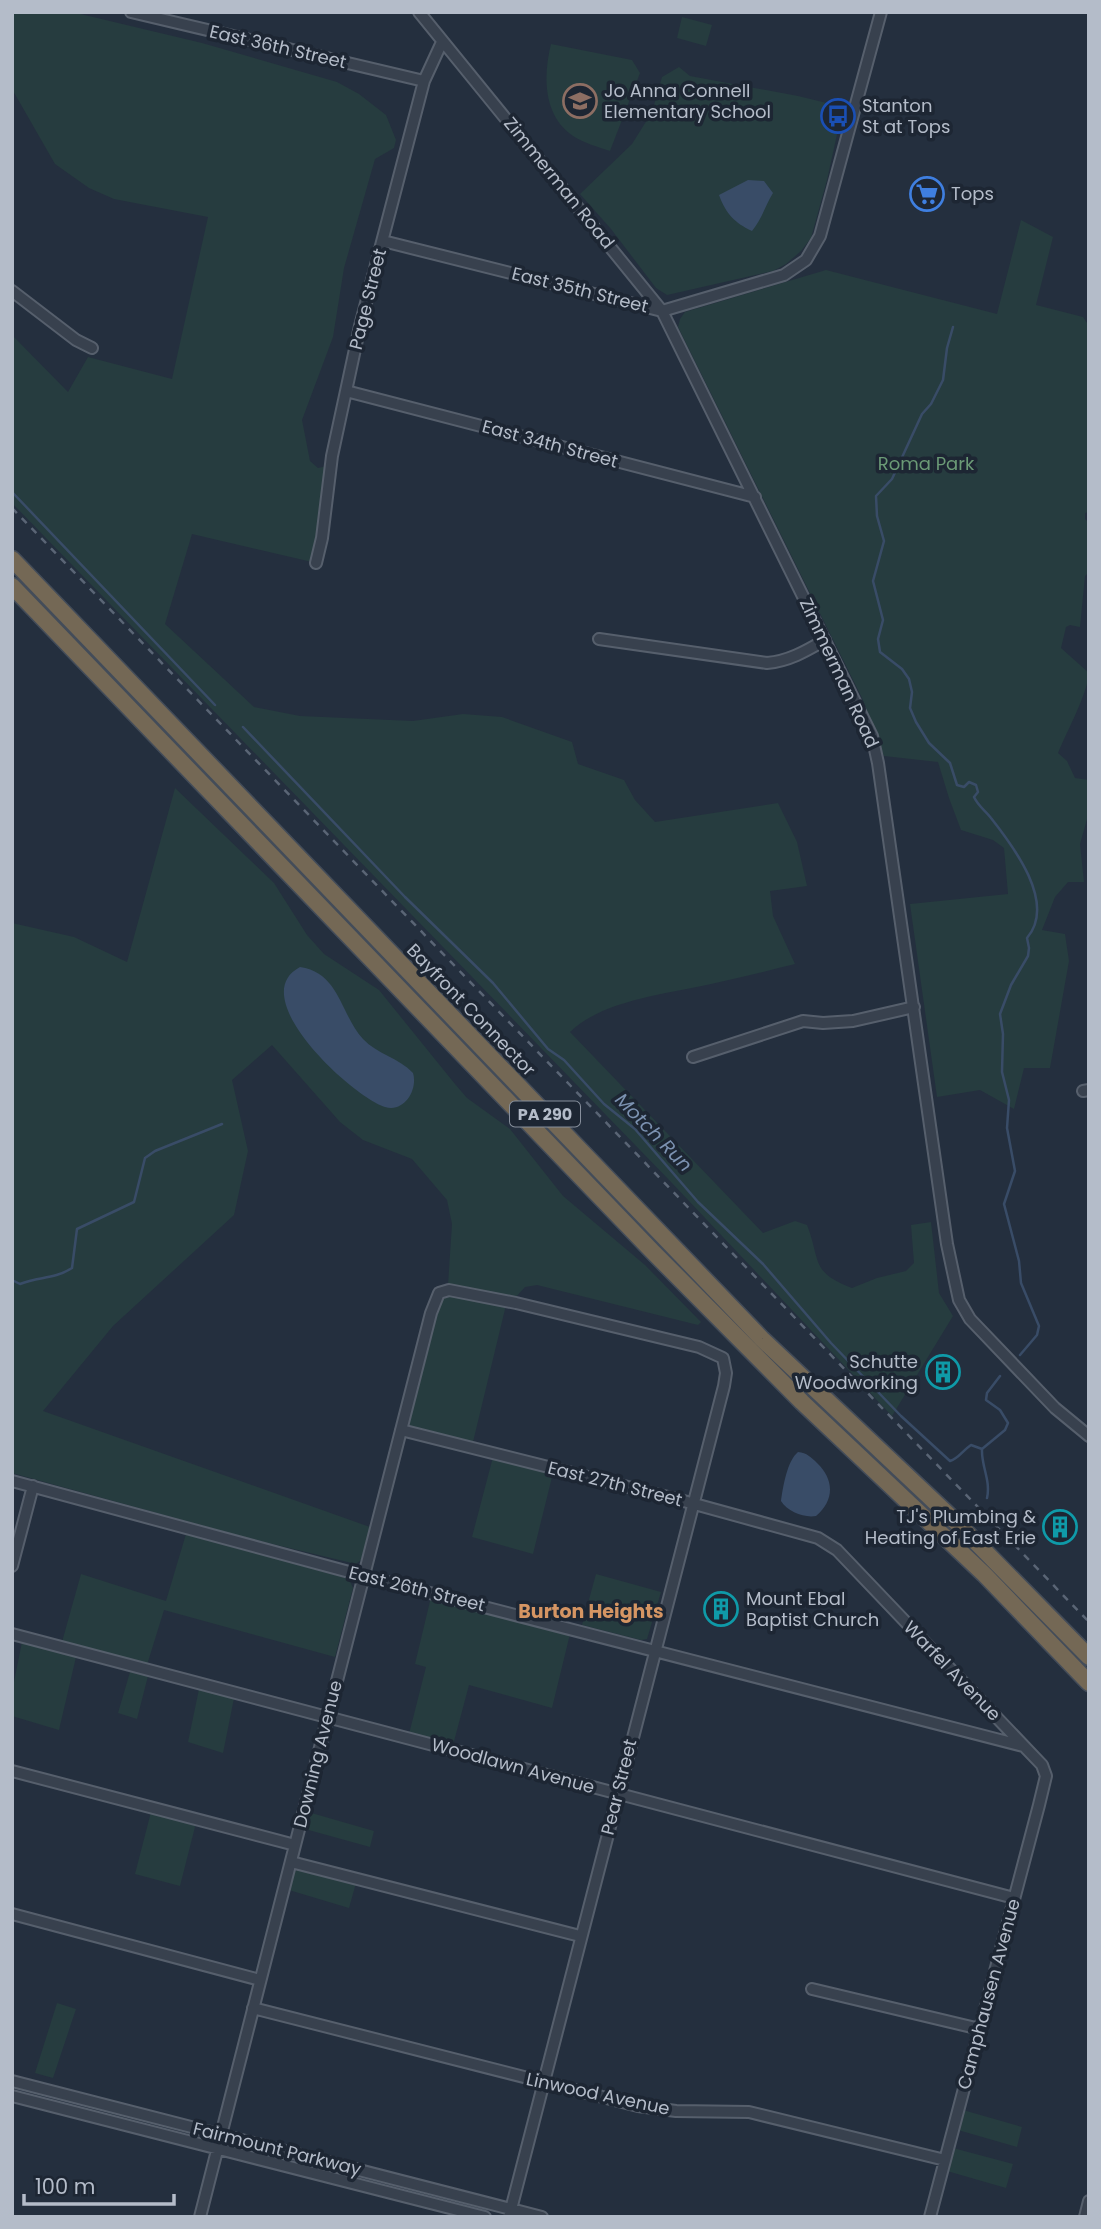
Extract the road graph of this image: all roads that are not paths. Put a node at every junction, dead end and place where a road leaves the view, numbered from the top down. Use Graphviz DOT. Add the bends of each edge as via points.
graph roads {
  1 [pos="131,12"];
  2 [pos="419,12"];
  3 [pos="881,12"];
  4 [pos="442,42"];
  5 [pos="424,82"];
  6 [pos="383,241"];
  7 [pos="12,291"];
  8 [pos="662,311"];
  9 [pos="92,348"];
  10 [pos="346,391"];
  11 [pos="755,497"];
  12 [pos="12,559"];
  13 [pos="316,563"];
  14 [pos="12,586"];
  15 [pos="599,639"];
  16 [pos="825,640"];
  17 [pos="914,1007"];
  18 [pos="693,1056"];
  19 [pos="439,1293"];
  20 [pos="401,1430"];
  21 [pos="1088,1435"];
  22 [pos="12,1481"];
  23 [pos="33,1486"];
  24 [pos="691,1503"];
  25 [pos="828,1543"];
  26 [pos="12,1566"];
  27 [pos="364,1576"];
  28 [pos="12,1634"];
  29 [pos="654,1649"];
  30 [pos="1089,1657"];
  31 [pos="1089,1683"];
  32 [pos="328,1718"];
  33 [pos="1026,1747"];
  34 [pos="12,1771"];
  35 [pos="1045,1771"];
  36 [pos="617,1794"];
  37 [pos="295,1845"];
  38 [pos="291,1862"];
  39 [pos="1014,1898"];
  40 [pos="12,1914"];
  41 [pos="580,1936"];
  42 [pos="260,1980"];
  43 [pos="812,1989"];
  44 [pos="253,2008"];
  45 [pos="980,2029"];
  46 [pos="12,2081"];
  47 [pos="543,2083"];
  48 [pos="12,2096"];
  49 [pos="221,2134"];
  50 [pos="217,2149"];
  51 [pos="945,2160"];
  52 [pos="1089,2201"];
  53 [pos="510,2213"];
  54 [pos="200,2217"];
  55 [pos="485,2217"];
  56 [pos="542,2217"];
  57 [pos="930,2217"];
  58 [pos="1085,2217"];
  1 -- 5 [label="street, East 36th Street"];
  2 -- 4 [label="street, Zimmerman Road"];
  3 -- 8 [label="street, East 35th Street" via="827,216 810,255 775,279"];
  4 -- 5 [label="street, Page Street"];
  4 -- 8 [label="street, Zimmerman Road"];
  5 -- 6 [label="street, Page Street"];
  6 -- 8 [label="street, East 35th Street"];
  6 -- 10 [label="street, Page Street"];
  7 -- 9 [label="street"];
  8 -- 11 [label="street, Zimmerman Road"];
  10 -- 11 [label="street, East 34th Street"];
  10 -- 13 [label="street, Page Street"];
  11 -- 16 [label="street, Zimmerman Road"];
  12 -- 30 [label="highway, Bayfront Connector / PA 290" via="753,1329 955,1521"];
  14 -- 31 [label="highway, Bayfront Connector / PA 290" via="662,1261 810,1410 984,1574"];
  15 -- 16 [label="street" via="766,663 781,662"];
  16 -- 17 [label="street, Zimmerman Road" via="876,749"];
  17 -- 18 [label="street" via="853,1021 803,1021"];
  17 -- 21 [label="street, Zimmerman Road" via="959,1300 979,1329 1055,1408"];
  19 -- 20 [label="street, Downing Avenue" via="430,1312"];
  19 -- 24 [label="street, Pear Street" via="449,1290 516,1303 699,1347 723,1358 726,1373"];
  20 -- 24 [label="street, East 27th Street"];
  20 -- 27 [label="street, Downing Avenue"];
  22 -- 23 [label="street, East 26th Street"];
  23 -- 26 [label="street"];
  23 -- 27 [label="street, East 26th Street"];
  24 -- 25 [label="street, East 27th Street" via="807,1533"];
  24 -- 29 [label="street, Pear Street"];
  25 -- 33 [label="street, Warfel Avenue"];
  27 -- 29 [label="street, East 26th Street"];
  27 -- 32 [label="street, Downing Avenue"];
  28 -- 32 [label="street, Woodlawn Avenue"];
  29 -- 33 [label="street, East 26th Street"];
  29 -- 36 [label="street, Pear Street"];
  32 -- 36 [label="street, Woodlawn Avenue"];
  32 -- 37 [label="street, Downing Avenue"];
  33 -- 35 [label="street, Warfel Avenue"];
  34 -- 37 [label="street"];
  35 -- 39 [label="street, Camphausen Avenue"];
  36 -- 39 [label="street, Woodlawn Avenue"];
  36 -- 41 [label="street, Pear Street"];
  37 -- 38 [label="street, Downing Avenue"];
  38 -- 41 [label="street"];
  38 -- 42 [label="street, Downing Avenue"];
  39 -- 45 [label="street, Camphausen Avenue"];
  40 -- 42 [label="street"];
  41 -- 47 [label="street, Pear Street"];
  42 -- 44 [label="street, Downing Avenue"];
  43 -- 45 [label="street"];
  44 -- 47 [label="street, Linwood Avenue"];
  44 -- 49 [label="street, Downing Avenue"];
  45 -- 51 [label="street, Camphausen Avenue"];
  46 -- 49 [label="street, Fairmount Parkway"];
  47 -- 51 [label="street, Linwood Avenue" via="659,2109 771,2116"];
  47 -- 53 [label="street, Pear Street"];
  48 -- 50 [label="street, Fairmount Parkway"];
  49 -- 50 [label="street, Downing Avenue"];
  49 -- 53 [label="street, Fairmount Parkway"];
  50 -- 54 [label="street, Downing Avenue"];
  50 -- 55 [label="street, Fairmount Parkway"];
  51 -- 57 [label="street, Camphausen Avenue"];
  52 -- 58 [label="street"];
  53 -- 56 [label="street, Fairmount Parkway"];
}
